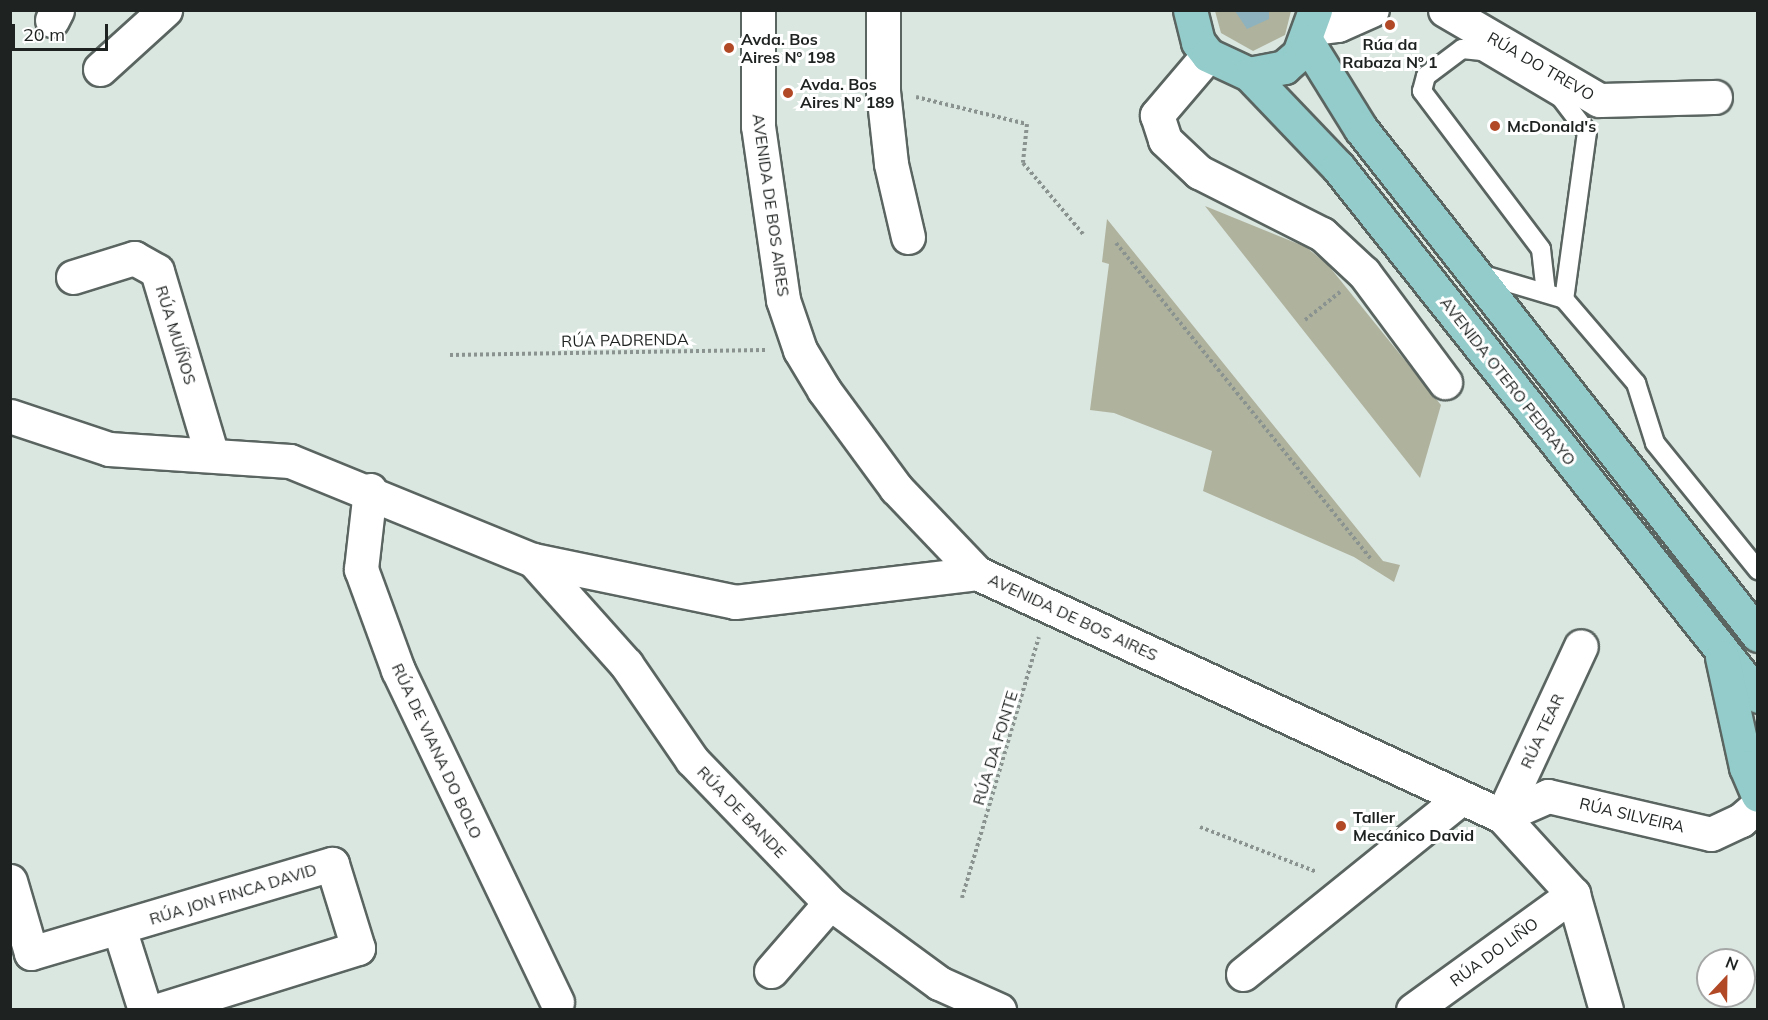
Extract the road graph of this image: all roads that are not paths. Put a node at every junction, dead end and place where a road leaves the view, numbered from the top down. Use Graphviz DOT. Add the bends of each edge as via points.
graph roads {
  1 [pos="165,10"];
  2 [pos="758,10"];
  3 [pos="883,10"];
  4 [pos="1190,10"];
  5 [pos="1372,10"];
  6 [pos="1445,10"];
  7 [pos="1312,27"];
  8 [pos="1208,55"];
  9 [pos="100,69"];
  10 [pos="1249,74"];
  11 [pos="1715,97"];
  12 [pos="908,237"];
  13 [pos="1473,272"];
  14 [pos="73,277"];
  15 [pos="1546,293"];
  16 [pos="1564,299"];
  17 [pos="1445,382"];
  18 [pos="10,416"];
  19 [pos="211,452"];
  20 [pos="370,490"];
  21 [pos="533,560"];
  22 [pos="1758,570"];
  23 [pos="977,573"];
  24 [pos="1755,629"];
  25 [pos="1581,646"];
  26 [pos="1720,650"];
  27 [pos="1758,696"];
  28 [pos="1754,770"];
  29 [pos="1461,798"];
  30 [pos="1758,805"];
  31 [pos="1502,816"];
  32 [pos="10,881"];
  33 [pos="1573,894"];
  34 [pos="830,903"];
  35 [pos="16,925"];
  36 [pos="118,928"];
  37 [pos="771,971"];
  38 [pos="1243,974"];
  39 [pos="556,1002"];
  40 [pos="146,1010"];
  41 [pos="159,1010"];
  42 [pos="999,1010"];
  43 [pos="1413,1010"];
  44 [pos="1606,1010"];
  1 -- 9 [label="street"];
  2 -- 23 [label="street, AVENIDA DE BOS AIRES" via="758,126 783,300 800,350 858,442"];
  3 -- 12 [label="street" via="883,89 891,164"];
  4 -- 8 [label="main road" via="1192,26"];
  5 -- 7 [label="street" via="1338,25"];
  6 -- 11 [label="street, RÚA DO TREVO" via="1599,100"];
  7 -- 10 [label="main road" via="1284,67"];
  7 -- 13 [label="main road" via="1361,129"];
  8 -- 10 [label="main road"];
  8 -- 17 [label="street" via="1158,115 1165,140 1199,172 1322,234 1364,273"];
  10 -- 26 [label="main road, AVENIDA OTERO PEDRAYO" via="1338,167"];
  13 -- 15 [label="lane"];
  13 -- 24 [label="main road"];
  14 -- 19 [label="street, RÚA MUÍÑOS" via="134,258 157,271"];
  15 -- 16 [label="lane"];
  15 -- 16 [label="lane" via="1541,249 1422,91 1426,76 1462,49 1482,51 1561,98 1587,132"];
  16 -- 22 [label="lane" via="1636,383 1655,443"];
  18 -- 19 [label="street" via="109,449"];
  19 -- 20 [label="street" via="290,461"];
  20 -- 21 [label="street"];
  20 -- 39 [label="street, RÚA DE VIANA DO BOLO" via="361,569 398,670"];
  21 -- 23 [label="street" via="754,602"];
  21 -- 34 [label="street, RÚA DE BANDE" via="626,664 692,760"];
  23 -- 29 [label="street, AVENIDA DE BOS AIRES"];
  25 -- 31 [label="street, RÚA TEAR"];
  26 -- 27 [label="main road, AVENIDA OTERO PEDRAYO"];
  26 -- 28 [label="main road"];
  29 -- 31 [label="street, AVENIDA DE BOS AIRES"];
  29 -- 38 [label="street"];
  30 -- 31 [label="street, RÚA SILVEIRA" via="1741,820 1711,834 1548,796"];
  31 -- 33 [label="street, AVENIDA DE BOS AIRES"];
  32 -- 35 [label="street"];
  33 -- 43 [label="street, RÚA DO LIÑO"];
  33 -- 44 [label="street, AVENIDA DE BOS AIRES"];
  34 -- 37 [label="street"];
  34 -- 42 [label="street, RÚA DE BANDE" via="939,983"];
  35 -- 36 [label="street" via="31,953"];
  36 -- 40 [label="street"];
  36 -- 41 [label="street, RÚA JON FINCA DAVID" via="332,864 358,948"];
}
